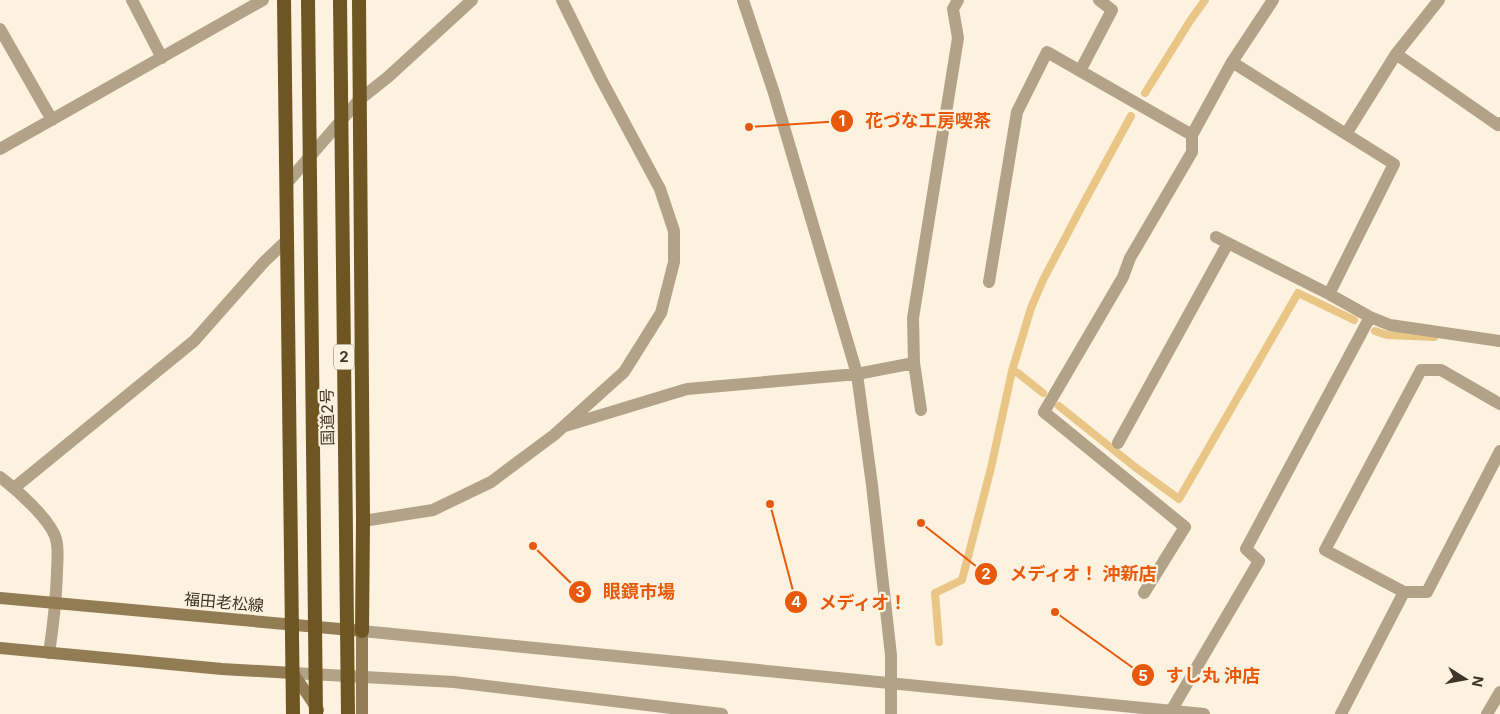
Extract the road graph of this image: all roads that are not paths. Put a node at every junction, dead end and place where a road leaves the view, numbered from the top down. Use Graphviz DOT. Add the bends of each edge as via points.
graph roads {
  1 [pos="132,0"];
  2 [pos="263,0"];
  3 [pos="284,0"];
  4 [pos="308,0"];
  5 [pos="340,0"];
  6 [pos="359,0"];
  7 [pos="472,0"];
  8 [pos="562,0"];
  9 [pos="743,0"];
  10 [pos="958,0"];
  11 [pos="1099,0"];
  12 [pos="1274,0"];
  13 [pos="1439,0"];
  14 [pos="0,29"];
  15 [pos="1396,54"];
  16 [pos="162,58"];
  17 [pos="1232,62"];
  18 [pos="1080,71"];
  19 [pos="359,100"];
  20 [pos="52,120"];
  21 [pos="1500,122"];
  22 [pos="1192,134"];
  23 [pos="1346,134"];
  24 [pos="0,149"];
  25 [pos="286,184"];
  26 [pos="1216,237"];
  27 [pos="286,240"];
  28 [pos="1228,244"];
  29 [pos="989,282"];
  30 [pos="1329,294"];
  31 [pos="1370,317"];
  32 [pos="1500,341"];
  33 [pos="914,363"];
  34 [pos="857,374"];
  35 [pos="1500,404"];
  36 [pos="921,410"];
  37 [pos="565,426"];
  38 [pos="1118,443"];
  39 [pos="1500,451"];
  40 [pos="0,477"];
  41 [pos="14,488"];
  42 [pos="363,521"];
  43 [pos="1404,592"];
  44 [pos="1144,593"];
  45 [pos="0,598"];
  46 [pos="56,603"];
  47 [pos="291,624"];
  48 [pos="362,630"];
  49 [pos="0,648"];
  50 [pos="50,653"];
  51 [pos="293,673"];
  52 [pos="362,677"];
  53 [pos="892,684"];
  54 [pos="1500,692"];
  55 [pos="1171,711"];
  56 [pos="708,713"];
  57 [pos="292,714"];
  58 [pos="316,714"];
  59 [pos="320,714"];
  60 [pos="348,714"];
  61 [pos="362,714"];
  62 [pos="722,714"];
  63 [pos="891,714"];
  64 [pos="1204,714"];
  65 [pos="1341,714"];
  66 [pos="1487,714"];
  1 -- 16 [label="street"];
  2 -- 16 [label="street"];
  3 -- 25 [label="highway"];
  4 -- 58 [label="highway, 国道2号 / 2"];
  5 -- 60 [label="highway, 国道2号 / 2"];
  6 -- 19 [label="highway"];
  7 -- 19 [label="street"];
  8 -- 37 [label="street" via="660,189 674,231 674,262 661,313 624,372"];
  9 -- 34 [label="street" via="774,93"];
  10 -- 33 [label="street" via="954,9 958,38 913,318"];
  11 -- 18 [label="street" via="1112,10"];
  12 -- 17 [label="street"];
  13 -- 15 [label="street"];
  14 -- 20 [label="street"];
  15 -- 21 [label="street" via="1498,125"];
  15 -- 23 [label="street"];
  16 -- 20 [label="street"];
  17 -- 22 [label="street"];
  17 -- 23 [label="street"];
  18 -- 22 [label="street"];
  18 -- 29 [label="street" via="1047,52 1017,112"];
  19 -- 25 [label="street"];
  19 -- 42 [label="highway"];
  20 -- 24 [label="street"];
  22 -- 44 [label="street" via="1192,152 1044,412 1185,527"];
  23 -- 30 [label="street" via="1394,164"];
  25 -- 27 [label="highway"];
  26 -- 28 [label="street"];
  27 -- 41 [label="street" via="194,341"];
  27 -- 47 [label="highway"];
  28 -- 30 [label="street"];
  28 -- 38 [label="street"];
  30 -- 31 [label="street"];
  31 -- 32 [label="street" via="1390,325"];
  31 -- 55 [label="street" via="1246,549 1259,561"];
  33 -- 34 [label="street"];
  33 -- 36 [label="street"];
  34 -- 37 [label="street" via="686,389"];
  34 -- 53 [label="street"];
  35 -- 43 [label="street" via="1441,370 1421,370 1325,550"];
  37 -- 42 [label="street" via="491,482 433,510"];
  39 -- 43 [label="street" via="1427,592"];
  40 -- 41 [label="street"];
  41 -- 46 [label="street" via="48,523 56,538"];
  42 -- 48 [label="highway"];
  43 -- 65 [label="street"];
  45 -- 46 [label="main road, 福田老松線"];
  46 -- 47 [label="main road, 福田老松線"];
  46 -- 50 [label="street"];
  47 -- 48 [label="main road, 福田老松線"];
  47 -- 51 [label="highway"];
  48 -- 52 [label="main road"];
  48 -- 53 [label="street"];
  49 -- 50 [label="main road"];
  50 -- 51 [label="main road"];
  51 -- 52 [label="street"];
  51 -- 57 [label="highway"];
  51 -- 59 [label="main road"];
  52 -- 56 [label="street" via="454,682"];
  52 -- 61 [label="main road"];
  53 -- 55 [label="street"];
  53 -- 63 [label="street"];
  54 -- 66 [label="street"];
  55 -- 64 [label="street"];
  56 -- 62 [label="street"];
}
